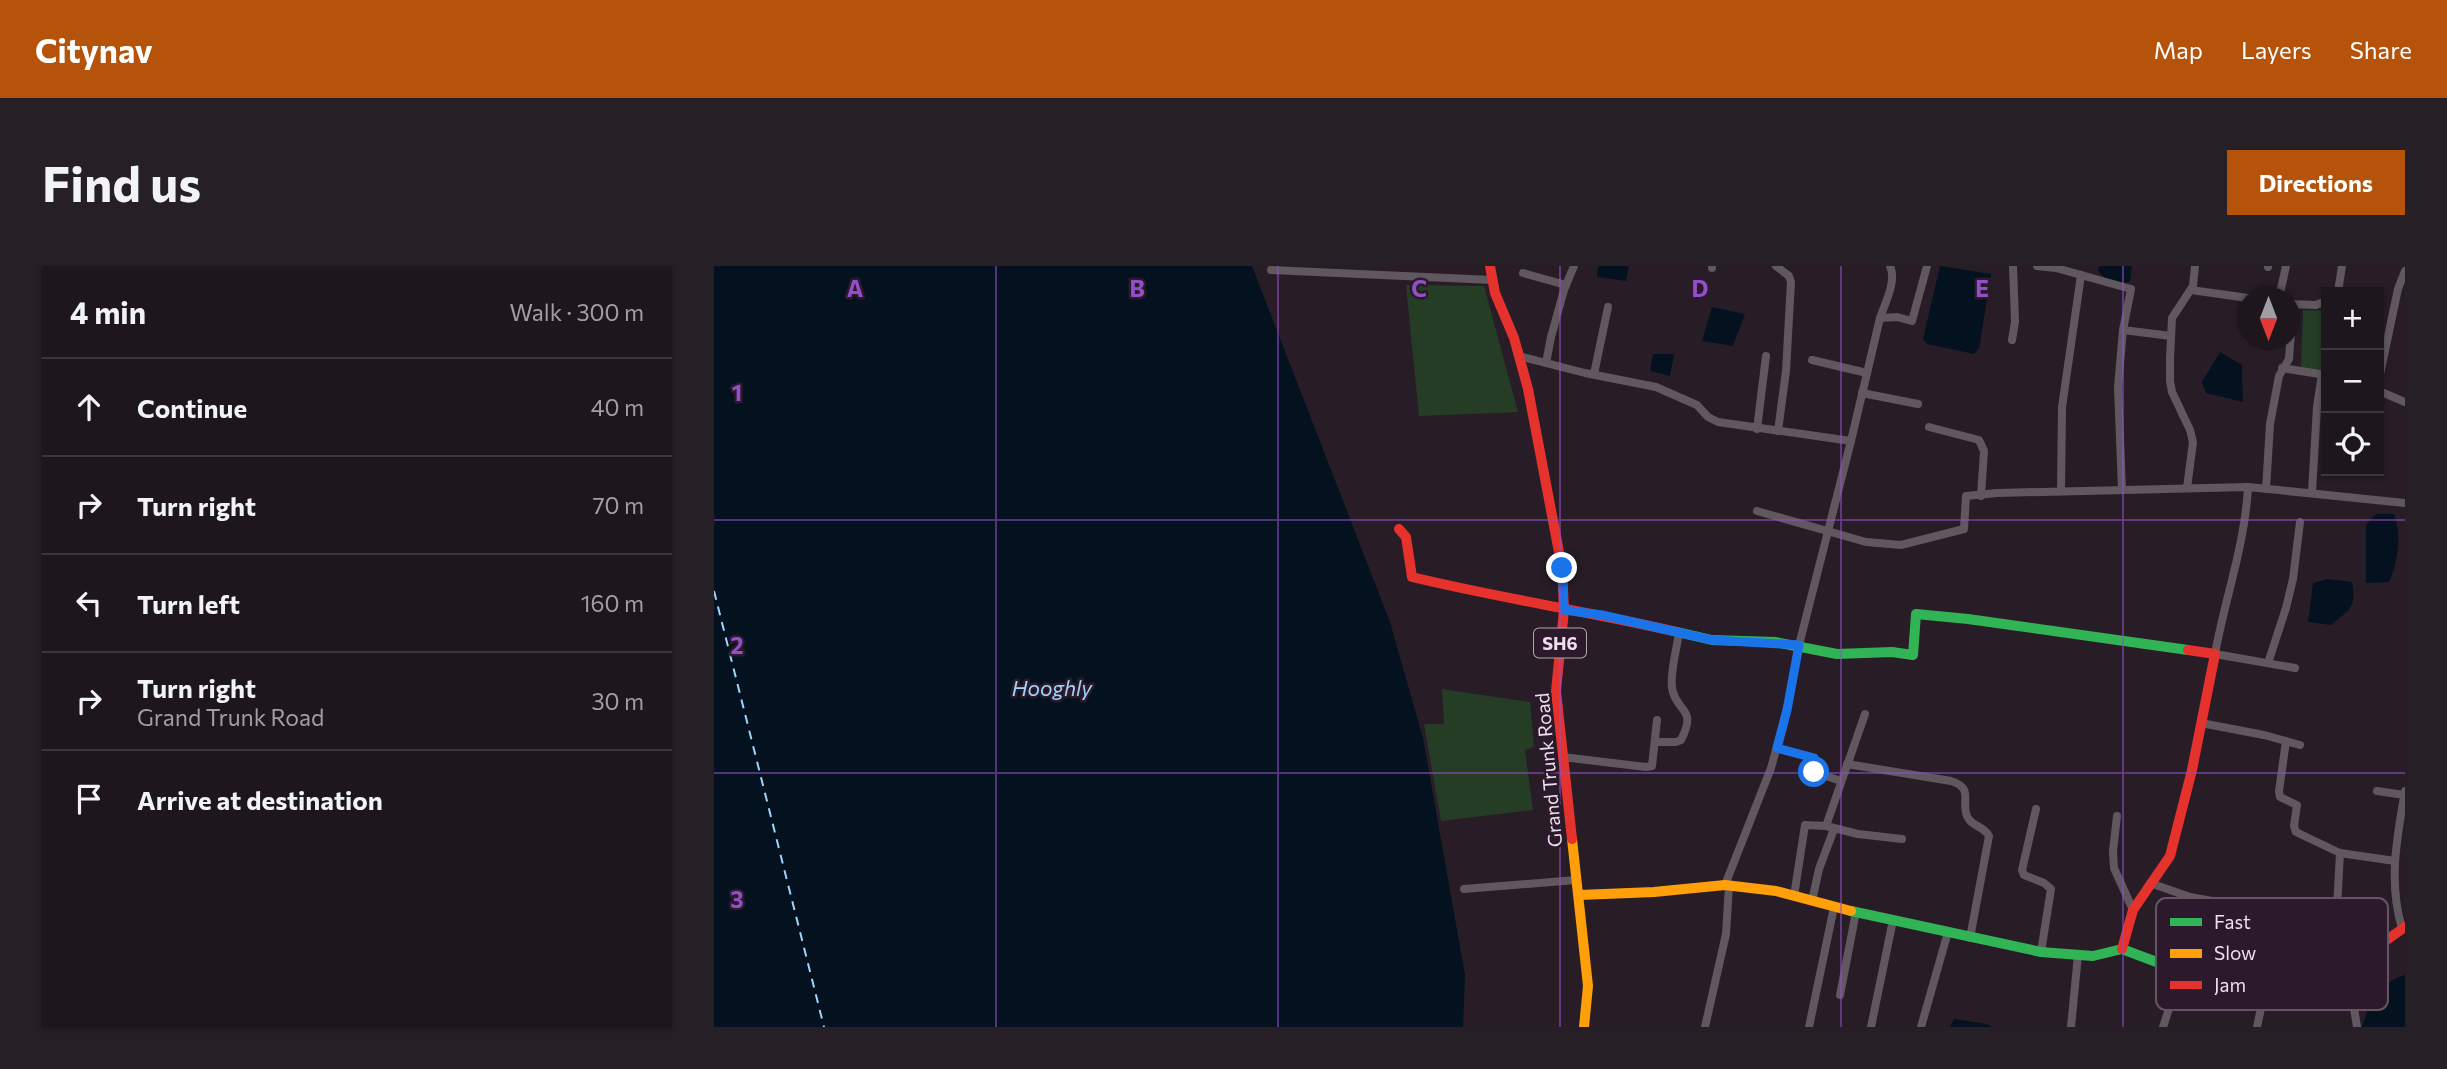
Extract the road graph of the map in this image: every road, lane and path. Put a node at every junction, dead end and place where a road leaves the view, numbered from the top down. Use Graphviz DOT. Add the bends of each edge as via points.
graph roads {
  1 [pos="1490,266"];
  2 [pos="1574,266"];
  3 [pos="1776,266"];
  4 [pos="1890,266"];
  5 [pos="1927,266"];
  6 [pos="2013,266"];
  7 [pos="2023,266"];
  8 [pos="2037,266"];
  9 [pos="2195,266"];
  10 [pos="2286,266"];
  11 [pos="2342,266"];
  12 [pos="1272,270"];
  13 [pos="1343,270"];
  14 [pos="2405,271"];
  15 [pos="1524,273"];
  16 [pos="2081,275"];
  17 [pos="1492,280"];
  18 [pos="1566,285"];
  19 [pos="2281,287"];
  20 [pos="2339,287"];
  21 [pos="2191,290"];
  22 [pos="2237,296"];
  23 [pos="2321,304"];
  24 [pos="2300,305"];
  25 [pos="1608,307"];
  26 [pos="1880,318"];
  27 [pos="2123,330"];
  28 [pos="2171,336"];
  29 [pos="2012,340"];
  30 [pos="2289,350"];
  31 [pos="2384,355"];
  32 [pos="1519,356"];
  33 [pos="1766,356"];
  34 [pos="1812,360"];
  35 [pos="1546,363"];
  36 [pos="2282,369"];
  37 [pos="1867,373"];
  38 [pos="1594,374"];
  39 [pos="2321,375"];
  40 [pos="2321,389"];
  41 [pos="1862,393"];
  42 [pos="2384,393"];
  43 [pos="2405,402"];
  44 [pos="1918,404"];
  45 [pos="1929,427"];
  46 [pos="1757,429"];
  47 [pos="1778,431"];
  48 [pos="1851,441"];
  49 [pos="2187,488"];
  50 [pos="2248,488"];
  51 [pos="2266,489"];
  52 [pos="2122,490"];
  53 [pos="2061,491"];
  54 [pos="2312,492"];
  55 [pos="1981,496"];
  56 [pos="2405,503"];
  57 [pos="1757,511"];
  58 [pos="2300,522"];
  59 [pos="1399,529"];
  60 [pos="1827,530"];
  61 [pos="1564,610"];
  62 [pos="1679,632"];
  63 [pos="1799,645"];
  64 [pos="2215,654"];
  65 [pos="2268,663"];
  66 [pos="2295,667"];
  67 [pos="1865,714"];
  68 [pos="1657,720"];
  69 [pos="2201,723"];
  70 [pos="2286,741"];
  71 [pos="1656,742"];
  72 [pos="2300,745"];
  73 [pos="1777,748"];
  74 [pos="1562,757"];
  75 [pos="1847,764"];
  76 [pos="1841,781"];
  77 [pos="2377,791"];
  78 [pos="2405,793"];
  79 [pos="2036,809"];
  80 [pos="2117,816"];
  81 [pos="1830,827"];
  82 [pos="1902,839"];
  83 [pos="2340,853"];
  84 [pos="2395,861"];
  85 [pos="1576,880"];
  86 [pos="2150,883"];
  87 [pos="1727,885"];
  88 [pos="1464,889"];
  89 [pos="1578,895"];
  90 [pos="1794,896"];
  91 [pos="2196,898"];
  92 [pos="2338,898"];
  93 [pos="1812,901"];
  94 [pos="1834,907"];
  95 [pos="2133,911"];
  96 [pos="1856,912"];
  97 [pos="1893,920"];
  98 [pos="2404,927"];
  99 [pos="1948,932"];
  100 [pos="1970,937"];
  101 [pos="2388,939"];
  102 [pos="2122,949"];
  103 [pos="2042,952"];
  104 [pos="2078,955"];
  105 [pos="2156,962"];
  106 [pos="1840,995"];
  107 [pos="2169,1010"];
  108 [pos="1584,1027"];
  109 [pos="1705,1027"];
  110 [pos="1809,1027"];
  111 [pos="1871,1027"];
  112 [pos="1921,1027"];
  113 [pos="2071,1027"];
  114 [pos="2163,1027"];
  1 -- 17 [label="street, Grand Trunk Road / SH6"];
  2 -- 18 [label="street"];
  3 -- 47 [label="street" via="1791,282"];
  4 -- 26 [label="street" via="1891,284"];
  5 -- 26 [label="street" via="1912,321"];
  6 -- 7 [label="street"];
  6 -- 29 [label="street"];
  8 -- 16 [label="street"];
  9 -- 21 [label="street"];
  10 -- 19 [label="street"];
  11 -- 20 [label="street"];
  12 -- 13 [label="street"];
  13 -- 17 [label="street"];
  14 -- 31 [label="street"];
  15 -- 18 [label="street"];
  16 -- 27 [label="street" via="2131,289"];
  16 -- 53 [label="street" via="2062,407"];
  17 -- 32 [label="street, Grand Trunk Road / SH6"];
  18 -- 35 [label="street"];
  21 -- 22 [label="street"];
  21 -- 28 [label="street" via="2172,318"];
  23 -- 24 [label="street"];
  25 -- 38 [label="street"];
  26 -- 37 [label="street"];
  27 -- 28 [label="street"];
  27 -- 52 [label="street" via="2118,387"];
  28 -- 49 [label="street" via="2172,392 2193,442"];
  30 -- 36 [label="street"];
  32 -- 35 [label="street"];
  32 -- 61 [label="street, Grand Trunk Road / SH6" via="1556,527"];
  33 -- 46 [label="street"];
  34 -- 37 [label="street"];
  35 -- 38 [label="street"];
  36 -- 39 [label="street"];
  36 -- 51 [label="street" via="2270,424"];
  37 -- 41 [label="street"];
  38 -- 46 [label="street" via="1670,391 1713,420"];
  40 -- 54 [label="street"];
  41 -- 44 [label="street"];
  41 -- 48 [label="street"];
  42 -- 43 [label="street"];
  45 -- 55 [label="street" via="1979,440 1984,451"];
  46 -- 47 [label="street"];
  47 -- 48 [label="street"];
  48 -- 60 [label="street"];
  49 -- 50 [label="street"];
  49 -- 52 [label="street"];
  50 -- 51 [label="street"];
  50 -- 64 [label="street" via="2237,564"];
  51 -- 54 [label="street"];
  52 -- 53 [label="street"];
  53 -- 55 [label="street"];
  54 -- 56 [label="street"];
  55 -- 60 [label="street" via="1966,496 1965,529 1901,545 1866,542"];
  57 -- 60 [label="street"];
  58 -- 65 [label="street" via="2287,608"];
  59 -- 61 [label="street" via="1406,537 1412,577"];
  60 -- 63 [label="street"];
  61 -- 62 [label="street"];
  61 -- 74 [label="street, Grand Trunk Road / SH6" via="1556,691"];
  62 -- 63 [label="street" via="1725,641"];
  62 -- 71 [label="street" via="1672,688 1689,722 1678,741"];
  63 -- 64 [label="street" via="1837,654 1913,655 1916,614"];
  63 -- 73 [label="street"];
  64 -- 65 [label="street"];
  64 -- 69 [label="street"];
  65 -- 66 [label="street"];
  67 -- 75 [label="street"];
  68 -- 71 [label="street"];
  69 -- 70 [label="street"];
  69 -- 86 [label="street" via="2170,856"];
  70 -- 72 [label="street"];
  70 -- 83 [label="street" via="2279,791 2280,797 2297,805 2294,830"];
  71 -- 74 [label="street" via="1653,764 1646,767"];
  73 -- 76 [label="street" via="1814,758 1811,771"];
  73 -- 87 [label="street"];
  74 -- 85 [label="street, Grand Trunk Road / SH6"];
  75 -- 76 [label="street"];
  75 -- 100 [label="street" via="1951,781 1964,789 1966,815 1989,836"];
  76 -- 81 [label="street"];
  77 -- 78 [label="street"];
  78 -- 84 [label="street"];
  79 -- 103 [label="street" via="2022,870 2051,889"];
  80 -- 95 [label="street" via="2112,859"];
  81 -- 82 [label="street"];
  81 -- 90 [label="street" via="1804,828"];
  81 -- 93 [label="street"];
  83 -- 84 [label="street"];
  83 -- 92 [label="street"];
  84 -- 98 [label="street" via="2395,893"];
  85 -- 88 [label="street"];
  85 -- 89 [label="street, Grand Trunk Road / SH6"];
  86 -- 91 [label="street"];
  86 -- 95 [label="street"];
  87 -- 89 [label="street"];
  87 -- 90 [label="street"];
  87 -- 109 [label="street" via="1724,946"];
  89 -- 108 [label="street, Grand Trunk Road / SH6" via="1588,986"];
  90 -- 93 [label="street"];
  93 -- 94 [label="street"];
  94 -- 96 [label="street"];
  94 -- 110 [label="street"];
  95 -- 102 [label="street"];
  96 -- 97 [label="street"];
  96 -- 106 [label="street"];
  97 -- 99 [label="street"];
  97 -- 111 [label="street"];
  98 -- 101 [label="street"];
  99 -- 100 [label="street"];
  99 -- 112 [label="street"];
  100 -- 103 [label="street"];
  102 -- 104 [label="street"];
  102 -- 105 [label="street"];
  103 -- 104 [label="street"];
  104 -- 113 [label="street"];
  107 -- 114 [label="street"];
}
